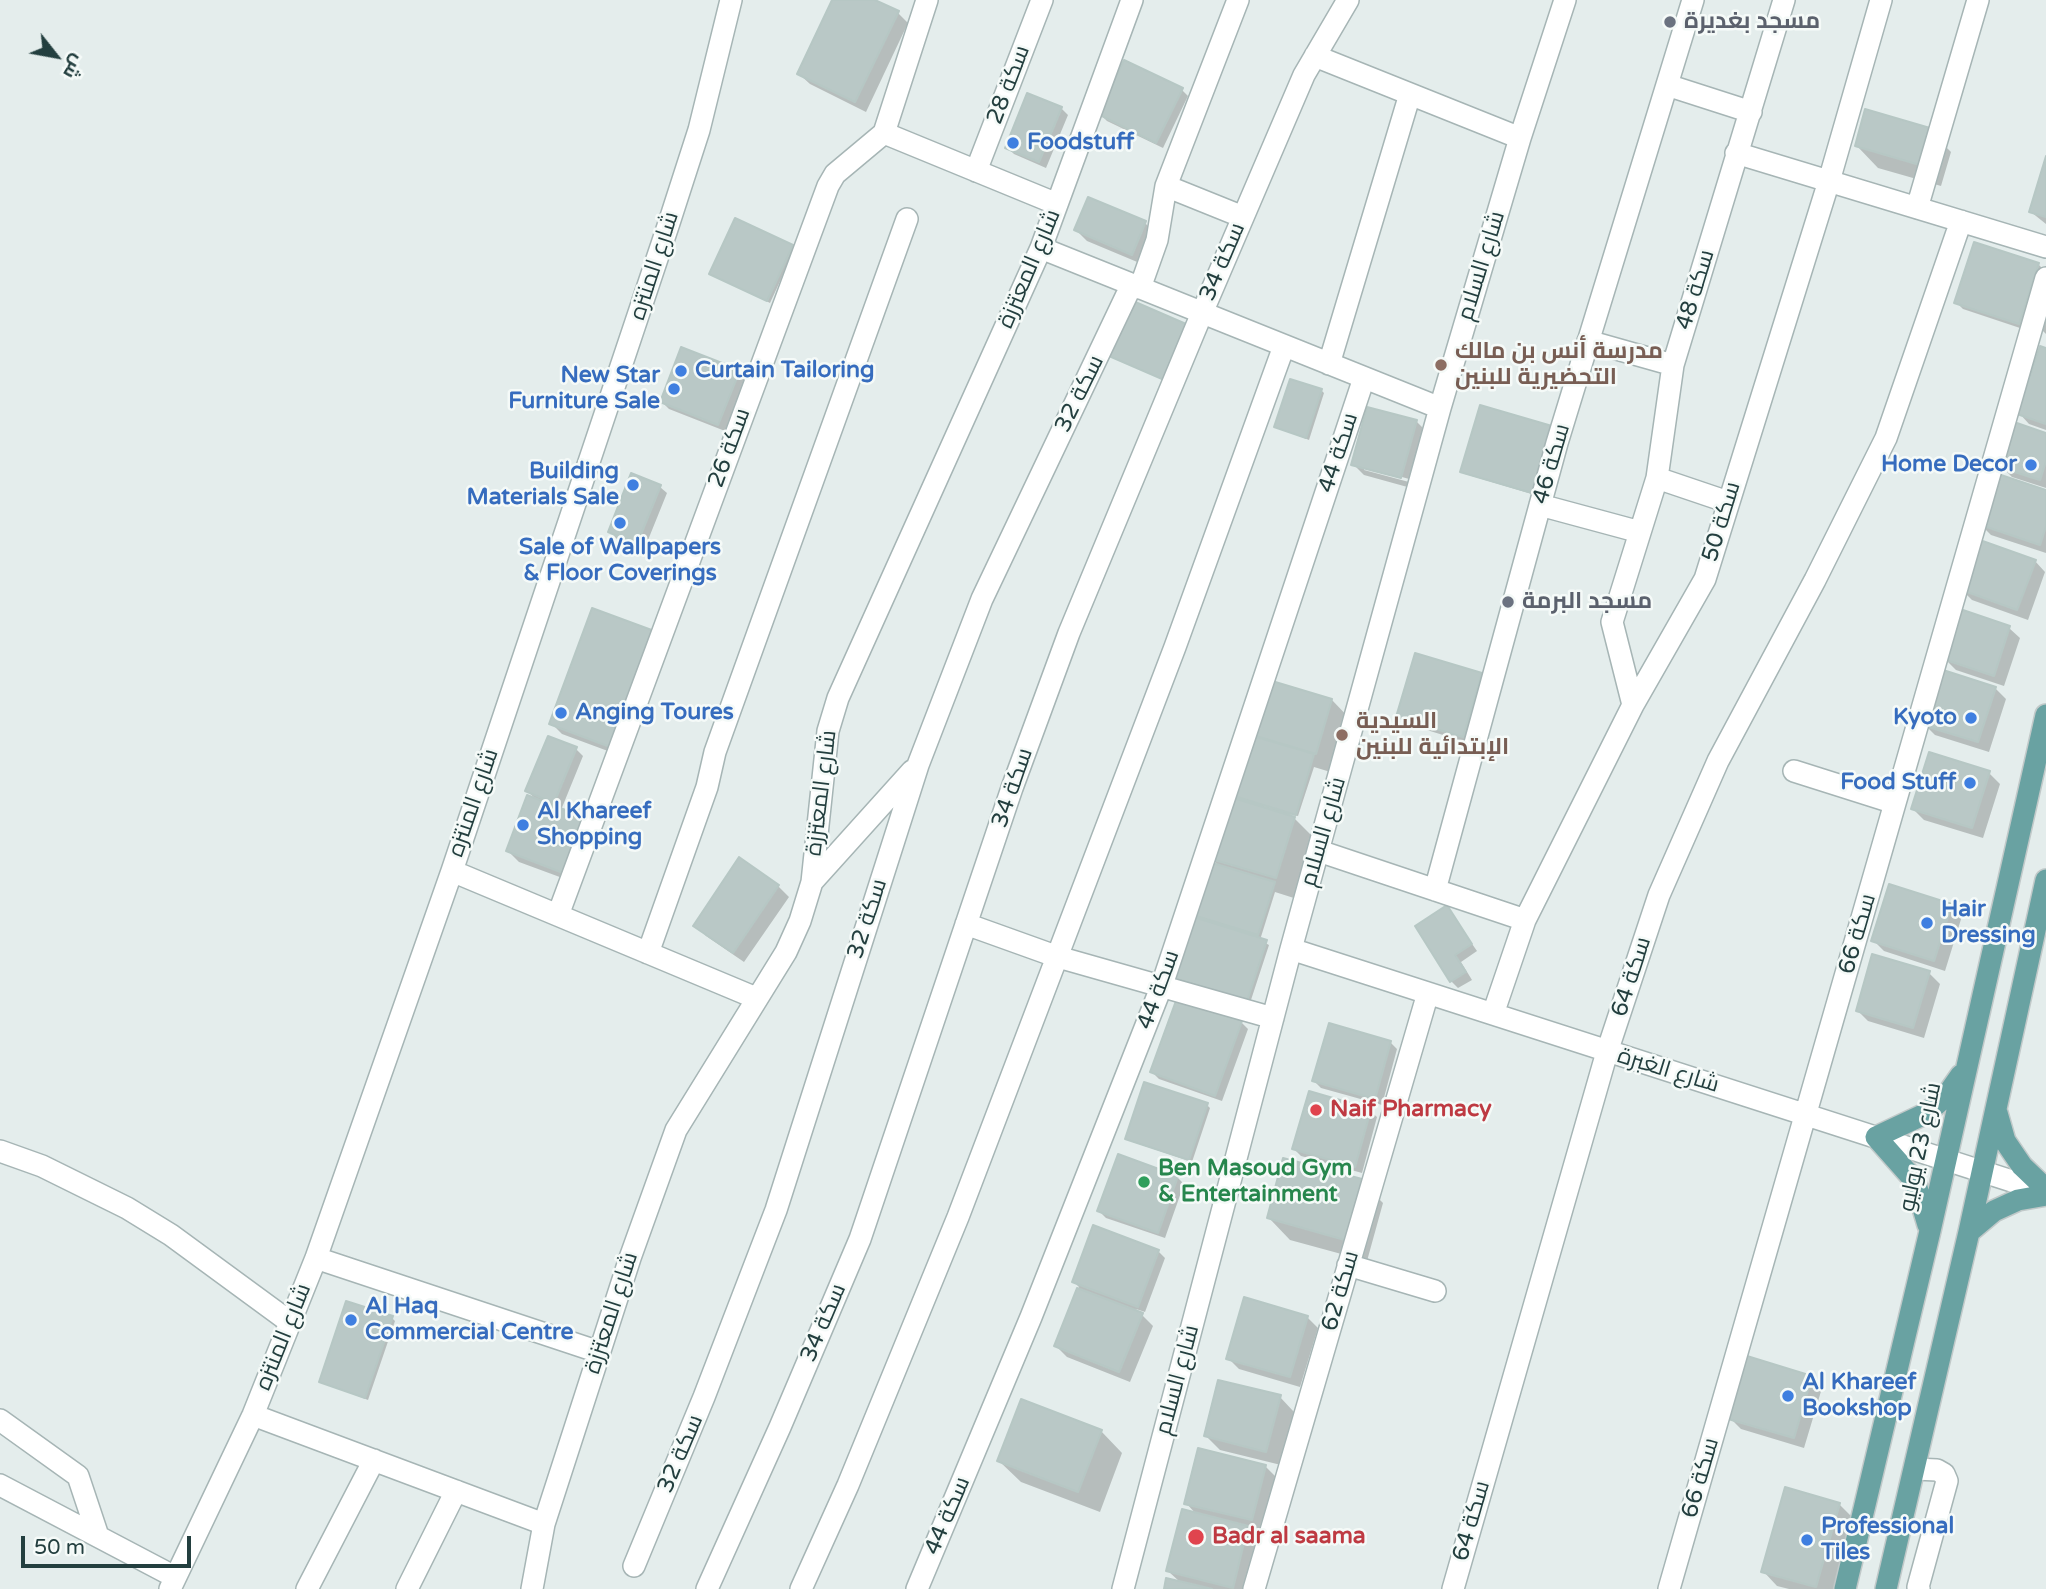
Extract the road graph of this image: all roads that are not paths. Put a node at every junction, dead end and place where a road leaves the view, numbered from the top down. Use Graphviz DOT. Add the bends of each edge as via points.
graph roads {
  1 [pos="731,0"];
  2 [pos="927,0"];
  3 [pos="1042,0"];
  4 [pos="1132,0"];
  5 [pos="1238,0"];
  6 [pos="1348,0"];
  7 [pos="1565,0"];
  8 [pos="1693,0"];
  9 [pos="1784,0"];
  10 [pos="1881,0"];
  11 [pos="1978,0"];
  12 [pos="1315,57"];
  13 [pos="1667,85"];
  14 [pos="1410,94"];
  15 [pos="1751,112"];
  16 [pos="884,133"];
  17 [pos="1520,138"];
  18 [pos="1736,153"];
  19 [pos="976,171"];
  20 [pos="1829,181"];
  21 [pos="1166,186"];
  22 [pos="1057,204"];
  23 [pos="1917,208"];
  24 [pos="1243,217"];
  25 [pos="907,219"];
  26 [pos="1961,221"];
  27 [pos="2046,247"];
  28 [pos="1041,248"];
  29 [pos="2046,278"];
  30 [pos="1136,286"];
  31 [pos="1202,313"];
  32 [pos="1588,341"];
  33 [pos="1284,346"];
  34 [pos="1329,364"];
  35 [pos="1673,365"];
  36 [pos="1364,378"];
  37 [pos="1440,408"];
  38 [pos="1657,478"];
  39 [pos="1728,502"];
  40 [pos="1540,505"];
  41 [pos="1640,531"];
  42 [pos="1633,705"];
  43 [pos="2046,715"];
  44 [pos="918,765"];
  45 [pos="1794,771"];
  46 [pos="1895,803"];
  47 [pos="1319,851"];
  48 [pos="452,871"];
  49 [pos="2046,880"];
  50 [pos="812,881"];
  51 [pos="1435,890"];
  52 [pos="558,915"];
  53 [pos="1525,920"];
  54 [pos="966,924"];
  55 [pos="1291,949"];
  56 [pos="648,953"];
  57 [pos="1058,957"];
  58 [pos="1162,985"];
  59 [pos="1428,993"];
  60 [pos="757,998"];
  61 [pos="1493,1014"];
  62 [pos="1273,1018"];
  63 [pos="1607,1052"];
  64 [pos="1964,1071"];
  65 [pos="1995,1109"];
  66 [pos="1806,1114"];
  67 [pos="1876,1137"];
  68 [pos="0,1151"];
  69 [pos="1945,1159"];
  70 [pos="1982,1172"];
  71 [pos="2046,1192"];
  72 [pos="1930,1231"];
  73 [pos="1969,1231"];
  74 [pos="316,1258"];
  75 [pos="1348,1265"];
  76 [pos="1435,1291"];
  77 [pos="291,1323"];
  78 [pos="599,1352"];
  79 [pos="253,1415"];
  80 [pos="0,1420"];
  81 [pos="374,1460"];
  82 [pos="1914,1469"];
  83 [pos="0,1485"];
  84 [pos="456,1491"];
  85 [pos="544,1524"];
  86 [pos="98,1536"];
  87 [pos="634,1566"];
  88 [pos="173,1583"];
  89 [pos="307,1589"];
  90 [pos="407,1589"];
  91 [pos="532,1589"];
  92 [pos="706,1589"];
  93 [pos="801,1589"];
  94 [pos="918,1589"];
  95 [pos="1123,1589"];
  96 [pos="1254,1589"];
  97 [pos="1453,1589"];
  98 [pos="1669,1589"];
  99 [pos="1845,1589"];
  100 [pos="1886,1589"];
  101 [pos="1919,1589"];
  1 -- 48 [label="street, شارع المنتزه" via="699,130"];
  2 -- 16 [label="street"];
  3 -- 19 [label="street, سكة 28"];
  4 -- 22 [label="street, شارع المعتززة"];
  5 -- 21 [label="street"];
  6 -- 12 [label="street, سكة 34"];
  7 -- 17 [label="street, شارع السلام"];
  8 -- 13 [label="street, سكة 46"];
  9 -- 15 [label="street, سكة 48"];
  10 -- 20 [label="street, سكة 50"];
  11 -- 23 [label="street"];
  12 -- 14 [label="street"];
  12 -- 24 [label="street, سكة 34"];
  13 -- 15 [label="street"];
  13 -- 32 [label="street, سكة 46"];
  14 -- 17 [label="street"];
  14 -- 34 [label="street"];
  15 -- 18 [label="street, سكة 48"];
  16 -- 19 [label="street"];
  16 -- 52 [label="street, سكة 26" via="835,174 828,186"];
  17 -- 37 [label="street, شارع السلام"];
  18 -- 20 [label="street"];
  18 -- 35 [label="street, سكة 48"];
  19 -- 22 [label="street"];
  20 -- 23 [label="street"];
  20 -- 39 [label="street, سكة 50"];
  21 -- 24 [label="street"];
  21 -- 30 [label="street, سكة 32" via="1157,240"];
  22 -- 28 [label="street, شارع المعتززة"];
  23 -- 26 [label="street"];
  24 -- 31 [label="street, سكة 34"];
  25 -- 56 [label="street" via="715,752"];
  26 -- 27 [label="street"];
  26 -- 63 [label="street, سكة 64" via="1886,438 1718,761 1659,895"];
  28 -- 30 [label="street"];
  28 -- 50 [label="street, شارع المعتززة" via="838,698 828,731"];
  29 -- 46 [label="street, سكة 66"];
  30 -- 31 [label="street"];
  30 -- 44 [label="street, سكة 32" via="982,599"];
  31 -- 33 [label="street"];
  31 -- 54 [label="street, سكة 34" via="1069,633"];
  32 -- 35 [label="street"];
  32 -- 40 [label="street, سكة 46"];
  33 -- 34 [label="street"];
  33 -- 57 [label="street"];
  34 -- 36 [label="street"];
  35 -- 38 [label="street, سكة 48"];
  36 -- 37 [label="street"];
  36 -- 58 [label="street, سكة 44"];
  37 -- 47 [label="street, شارع السلام"];
  38 -- 39 [label="street"];
  38 -- 41 [label="street, سكة 48"];
  39 -- 42 [label="street, سكة 50" via="1704,579"];
  40 -- 41 [label="street"];
  40 -- 51 [label="street, سكة 46"];
  41 -- 42 [label="street, سكة 48" via="1612,622"];
  42 -- 53 [label="street, سكة 50"];
  43 -- 64 [label="main road, شارع 23 يوليو"];
  44 -- 50 [label="street"];
  44 -- 87 [label="street, سكة 32" via="776,1210"];
  45 -- 46 [label="street"];
  46 -- 66 [label="street, سكة 66"];
  47 -- 51 [label="street"];
  47 -- 55 [label="street, شارع السلام"];
  48 -- 52 [label="street"];
  48 -- 74 [label="street, شارع المنتزه"];
  49 -- 65 [label="main road"];
  50 -- 60 [label="street, شارع المعتززة" via="786,953"];
  51 -- 53 [label="street"];
  52 -- 56 [label="street"];
  53 -- 61 [label="street, سكة 50"];
  54 -- 57 [label="street"];
  54 -- 92 [label="street, سكة 34" via="860,1240"];
  55 -- 59 [label="street, شارع الغبرة"];
  55 -- 62 [label="street, شارع السلام"];
  56 -- 60 [label="street"];
  57 -- 58 [label="street"];
  57 -- 93 [label="street" via="942,1256"];
  58 -- 62 [label="street"];
  58 -- 94 [label="street, سكة 44"];
  59 -- 61 [label="street, شارع الغبرة"];
  59 -- 75 [label="street, سكة 62"];
  60 -- 78 [label="street, شارع المعتززة" via="676,1130"];
  61 -- 63 [label="street, شارع الغبرة"];
  62 -- 95 [label="street, شارع السلام"];
  63 -- 66 [label="street, شارع الغبرة"];
  63 -- 97 [label="street, سكة 64"];
  64 -- 67 [label="main road" via="1927,1114"];
  64 -- 69 [label="main road, شارع 23 يوليو"];
  65 -- 70 [label="main road"];
  65 -- 71 [label="main road" via="2005,1141"];
  66 -- 67 [label="street, شارع الغبرة"];
  66 -- 98 [label="street, سكة 66"];
  67 -- 69 [label="street, شارع الغبرة"];
  67 -- 72 [label="main road" via="1915,1181"];
  68 -- 77 [label="street" via="42,1166 171,1234"];
  69 -- 70 [label="street, شارع الغبرة"];
  69 -- 72 [label="main road, شارع 23 يوليو"];
  70 -- 71 [label="street, شارع الغبرة"];
  70 -- 73 [label="main road"];
  71 -- 73 [label="main road" via="1994,1211"];
  72 -- 99 [label="main road, شارع 23 يوليو"];
  73 -- 82 [label="main road"];
  74 -- 77 [label="street, شارع المنتزه"];
  74 -- 78 [label="street"];
  75 -- 76 [label="street"];
  75 -- 96 [label="street, سكة 62"];
  77 -- 79 [label="street, شارع المنتزه"];
  78 -- 85 [label="street, شارع المعتززة"];
  79 -- 81 [label="street"];
  79 -- 88 [label="street, شارع المنتزه"];
  80 -- 86 [label="street" via="78,1476"];
  81 -- 84 [label="street"];
  81 -- 89 [label="street"];
  82 -- 100 [label="main road"];
  82 -- 101 [label="street" via="1937,1470 1947,1481"];
  83 -- 86 [label="street"];
  84 -- 85 [label="street"];
  84 -- 90 [label="street"];
  85 -- 91 [label="street, شارع المعتززة"];
  86 -- 88 [label="street"];
}
